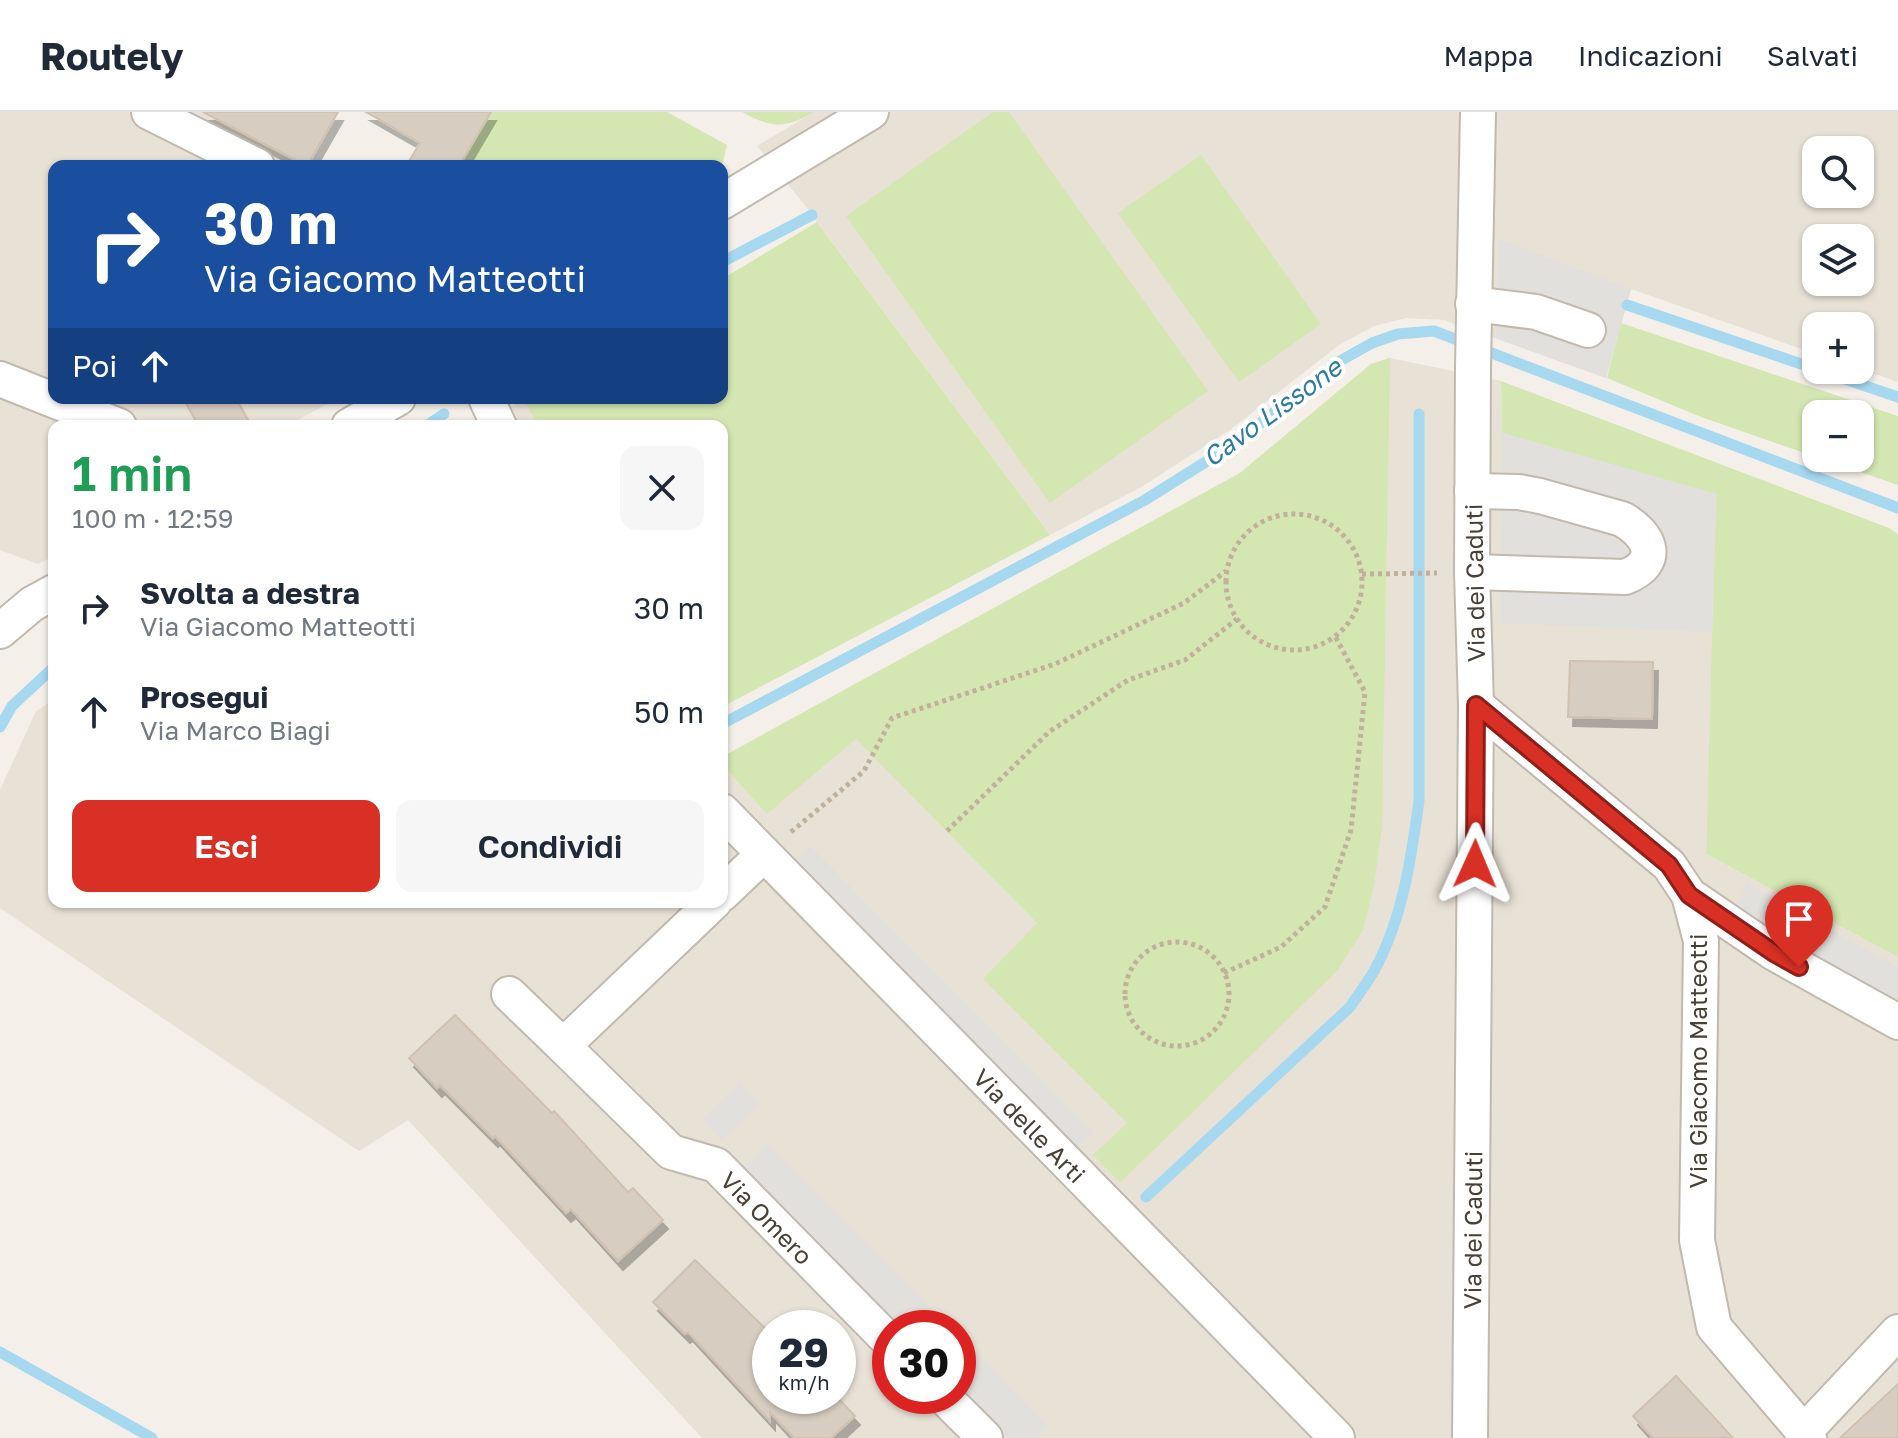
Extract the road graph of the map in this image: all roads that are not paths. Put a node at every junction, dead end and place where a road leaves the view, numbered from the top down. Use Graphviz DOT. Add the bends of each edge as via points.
graph roads {
  1 [pos="149,112"];
  2 [pos="871,112"];
  3 [pos="1478,112"];
  4 [pos="245,160"];
  5 [pos="728,198"];
  6 [pos="1473,312"];
  7 [pos="1588,330"];
  8 [pos="0,379"];
  9 [pos="48,398"];
  10 [pos="63,404"];
  11 [pos="388,404"];
  12 [pos="104,420"];
  13 [pos="360,420"];
  14 [pos="1472,491"];
  15 [pos="1472,572"];
  16 [pos="48,595"];
  17 [pos="0,631"];
  18 [pos="1476,705"];
  19 [pos="728,817"];
  20 [pos="764,854"];
  21 [pos="728,888"];
  22 [pos="1689,895"];
  23 [pos="708,908"];
  24 [pos="509,994"];
  25 [pos="1898,1022"];
  26 [pos="563,1046"];
  27 [pos="872,1324"];
  28 [pos="1898,1332"];
  29 [pos="961,1414"];
  30 [pos="1806,1435"];
  31 [pos="985,1438"];
  32 [pos="1337,1438"];
  33 [pos="1470,1438"];
  1 -- 4 [label="street"];
  2 -- 5 [label="street"];
  3 -- 6 [label="street, Via dei Caduti"];
  6 -- 7 [label="street" via="1536,312"];
  6 -- 14 [label="street, Via dei Caduti"];
  8 -- 9 [label="street"];
  10 -- 12 [label="street"];
  11 -- 13 [label="street"];
  14 -- 15 [label="street, Via dei Caduti"];
  14 -- 15 [label="street" via="1519,492 1622,519 1645,537 1649,551 1647,563 1625,577"];
  15 -- 18 [label="street, Via dei Caduti"];
  16 -- 17 [label="street"];
  18 -- 22 [label="street, Via Giacomo Matteotti" via="1669,865"];
  18 -- 33 [label="street, Via dei Caduti"];
  19 -- 20 [label="street, Via delle Arti"];
  20 -- 21 [label="street"];
  20 -- 32 [label="street, Via delle Arti"];
  22 -- 25 [label="street" via="1774,953"];
  22 -- 30 [label="street, Via Giacomo Matteotti" via="1701,941 1697,1240 1714,1327"];
  23 -- 26 [label="street"];
  24 -- 26 [label="street, Via Omero"];
  26 -- 27 [label="street, Via Omero" via="671,1152 716,1165"];
  28 -- 30 [label="street, Via Giacomo Matteotti"];
  29 -- 31 [label="street"];
}
